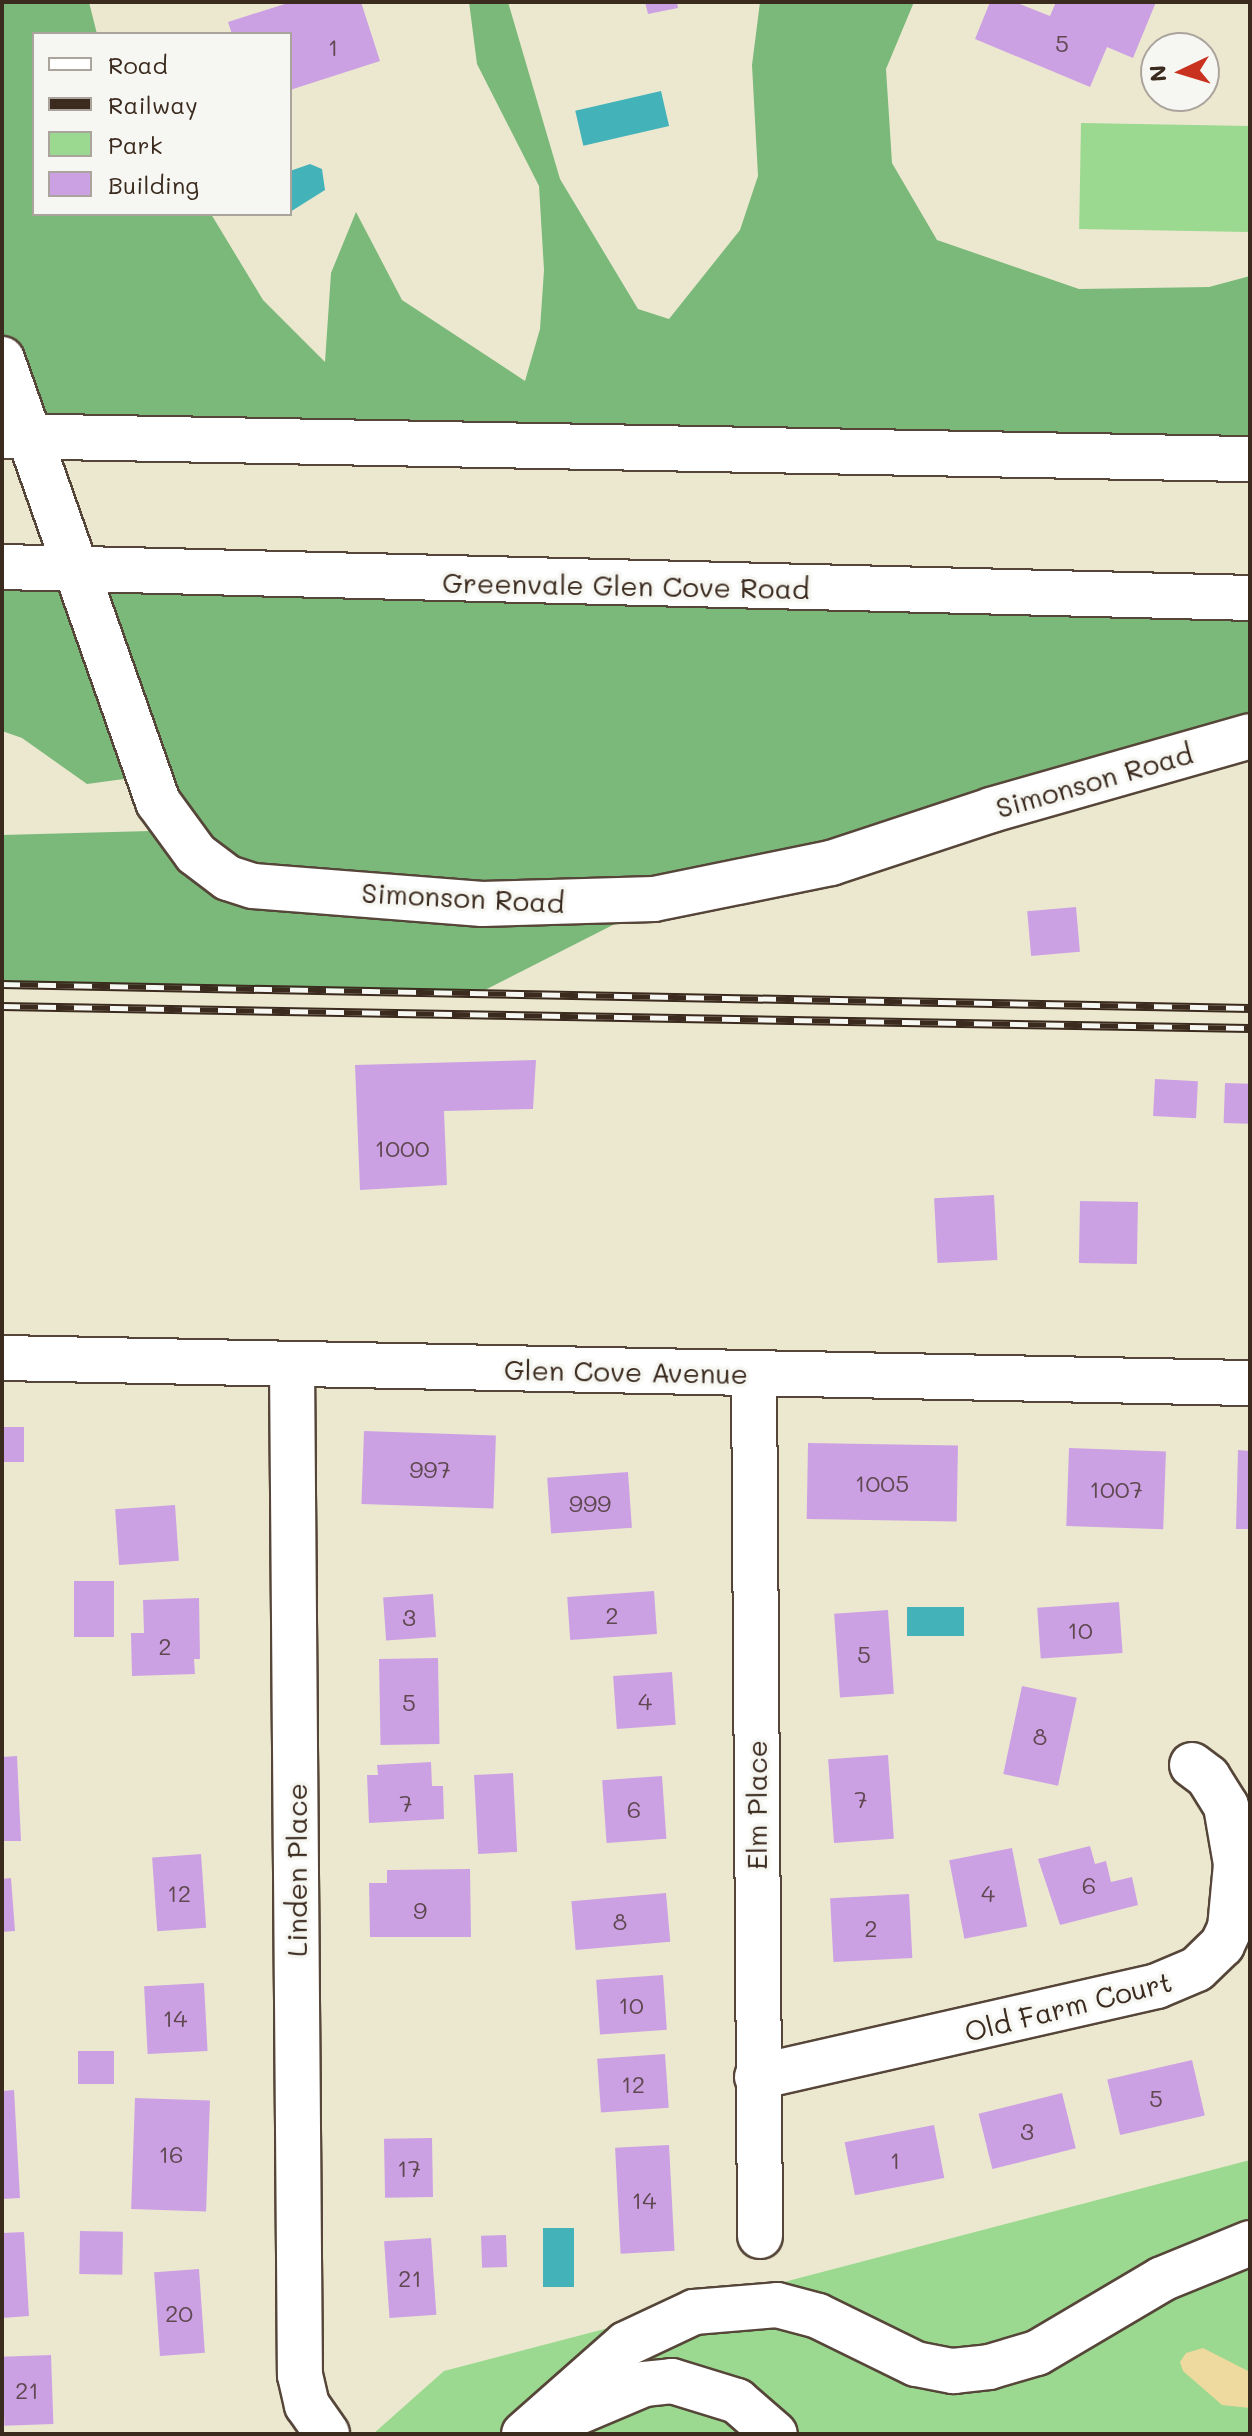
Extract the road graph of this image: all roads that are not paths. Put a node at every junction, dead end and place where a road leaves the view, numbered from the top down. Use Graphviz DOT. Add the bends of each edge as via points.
graph roads {
  1 [pos="2,359"];
  2 [pos="14,436"];
  3 [pos="1250,459"];
  4 [pos="2,567"];
  5 [pos="79,568"];
  6 [pos="1250,598"];
  7 [pos="1250,736"];
  8 [pos="2,1358"];
  9 [pos="292,1364"];
  10 [pos="754,1374"];
  11 [pos="1250,1383"];
  12 [pos="1192,1765"];
  13 [pos="757,2077"];
  14 [pos="760,2236"];
  15 [pos="1250,2243"];
  16 [pos="327,2434"];
  17 [pos="526,2434"];
  18 [pos="775,2434"];
  1 -- 2 [label="street, Simonson Road"];
  2 -- 3 [label="street"];
  2 -- 5 [label="street, Simonson Road"];
  4 -- 5 [label="street, Greenvale Glen Cove Road"];
  5 -- 6 [label="street, Greenvale Glen Cove Road"];
  5 -- 7 [label="street, Simonson Road" via="158,802 196,854 228,878 253,886 482,904 654,899 831,863 991,810"];
  8 -- 9 [label="street, Glen Cove Avenue"];
  9 -- 10 [label="street, Glen Cove Avenue"];
  9 -- 16 [label="street, Linden Place" via="300,2375 307,2405"];
  10 -- 11 [label="street, Glen Cove Avenue"];
  10 -- 13 [label="street, Elm Place"];
  12 -- 13 [label="street, Old Farm Court" via="1208,1777 1226,1806 1236,1864 1230,1928 1222,1945 1197,1969 1142,1990"];
  13 -- 14 [label="street, Elm Place"];
  15 -- 17 [label="street" via="1162,2279 1037,2353 989,2367 953,2371 916,2364 818,2316 777,2305 694,2312 626,2344"];
  17 -- 18 [label="street" via="644,2384 672,2381 737,2401"];
}
